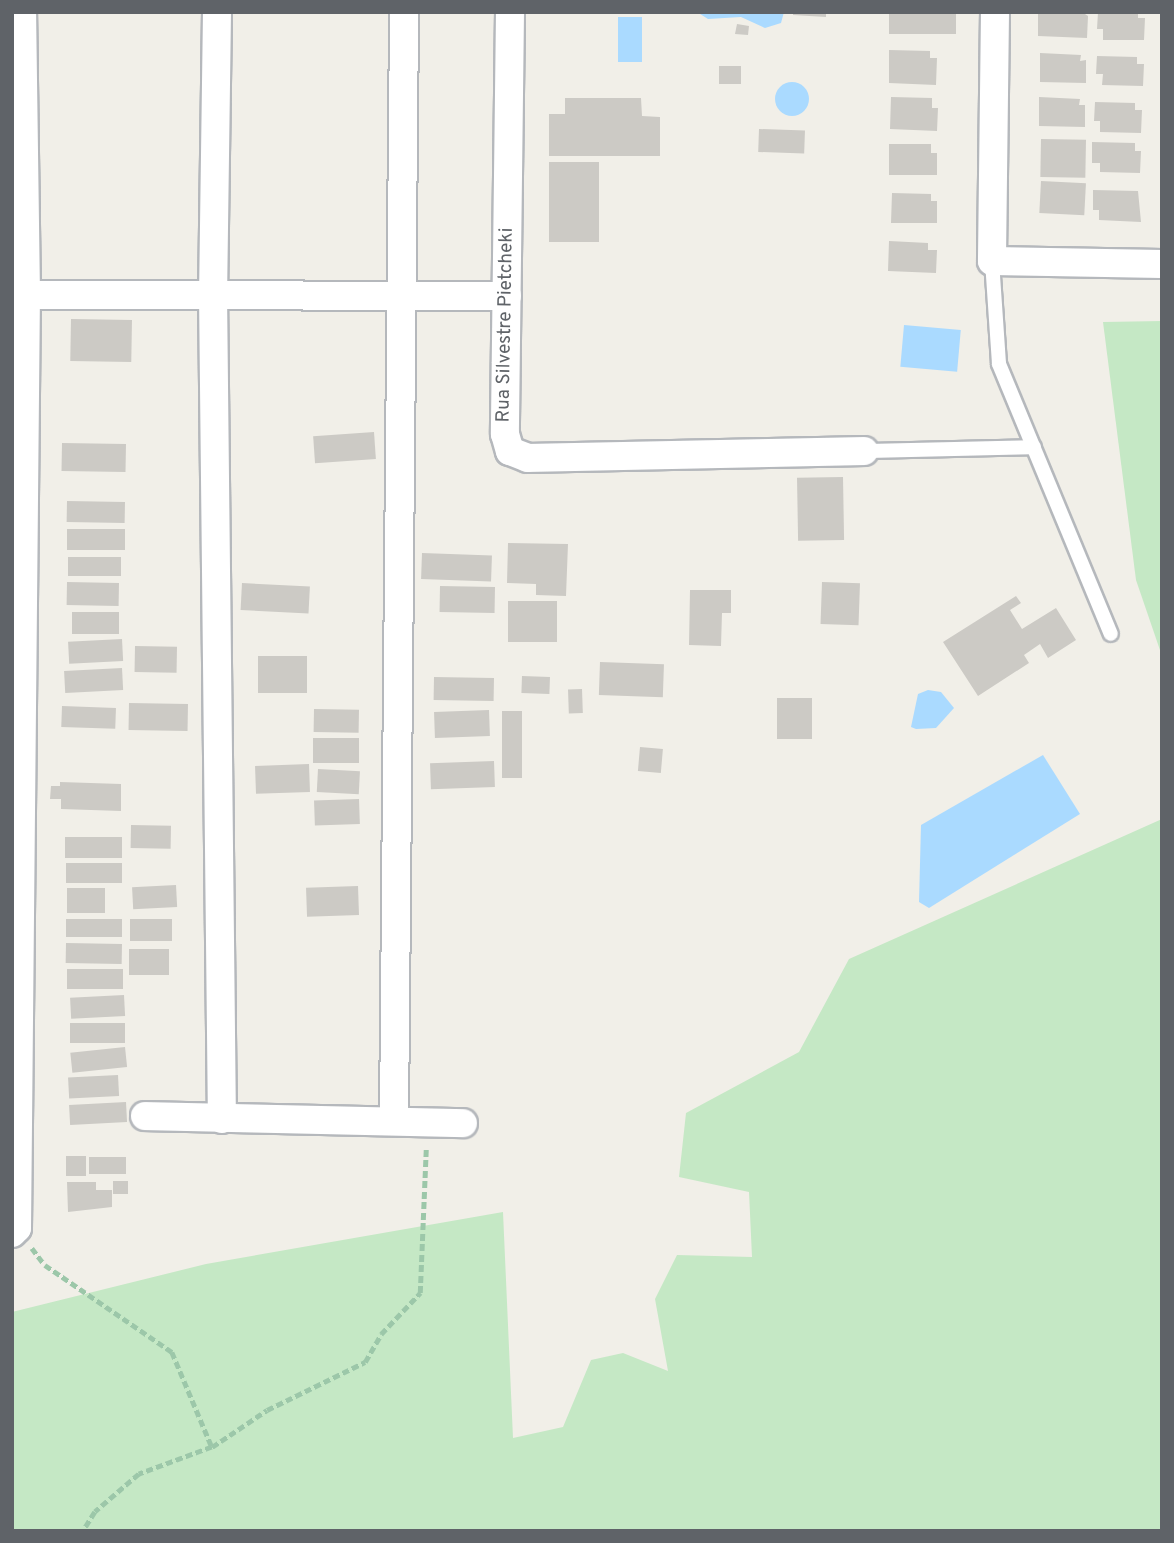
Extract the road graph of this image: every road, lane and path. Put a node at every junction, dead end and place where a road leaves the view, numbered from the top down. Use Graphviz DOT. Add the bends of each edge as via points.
graph roads {
  1 [pos="22,12"];
  2 [pos="217,12"];
  3 [pos="404,12"];
  4 [pos="510,12"];
  5 [pos="995,12"];
  6 [pos="992,261"];
  7 [pos="1162,264"];
  8 [pos="213,293"];
  9 [pos="19,295"];
  10 [pos="400,296"];
  11 [pos="507,296"];
  12 [pos="1034,447"];
  13 [pos="864,452"];
  14 [pos="1111,634"];
  15 [pos="145,1116"];
  16 [pos="222,1119"];
  17 [pos="394,1120"];
  18 [pos="427,1122"];
  19 [pos="463,1124"];
  20 [pos="15,1230"];
  21 [pos="212,1447"];
  22 [pos="83,1531"];
  1 -- 9 [label="street"];
  2 -- 8 [label="street"];
  3 -- 10 [label="street"];
  4 -- 11 [label="street, Rua Silvestre Pietcheki"];
  5 -- 6 [label="street"];
  6 -- 7 [label="street"];
  6 -- 12 [label="lane" via="999,363"];
  8 -- 9 [label="street"];
  8 -- 10 [label="street"];
  8 -- 16 [label="street"];
  9 -- 20 [label="street"];
  10 -- 11 [label="street"];
  10 -- 17 [label="street"];
  11 -- 13 [label="street, Rua Silvestre Pietcheki" via="505,434 510,451 528,458"];
  12 -- 13 [label="lane"];
  12 -- 14 [label="lane"];
  15 -- 16 [label="street"];
  16 -- 17 [label="street"];
  17 -- 18 [label="street"];
  18 -- 19 [label="street"];
  18 -- 21 [label="path" via="420,1293 381,1334 365,1362 267,1410"];
  20 -- 21 [label="path" via="45,1265 172,1353"];
  21 -- 22 [label="path" via="139,1474 95,1512"];
}
